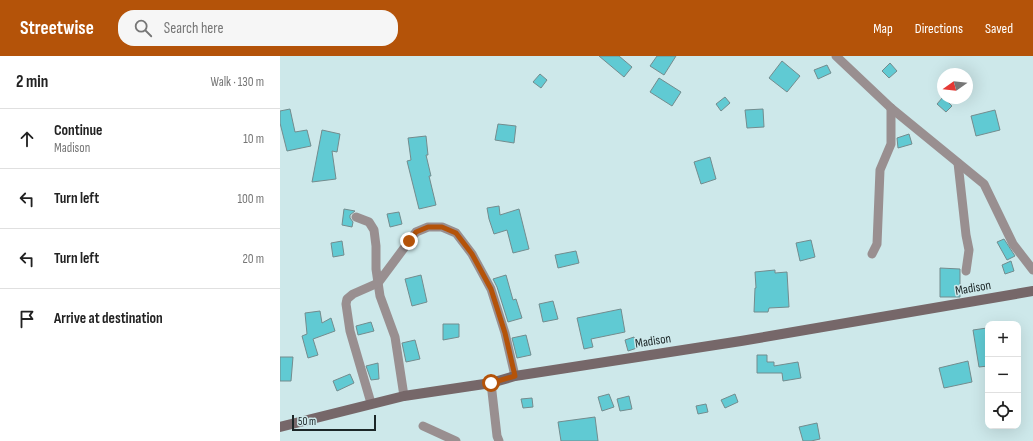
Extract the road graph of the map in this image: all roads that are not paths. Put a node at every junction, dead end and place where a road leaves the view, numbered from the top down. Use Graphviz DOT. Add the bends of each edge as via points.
graph roads {
  1 [pos="836,56"];
  2 [pos="892,108"];
  3 [pos="958,163"];
  4 [pos="356,217"];
  5 [pos="872,254"];
  6 [pos="1033,270"];
  7 [pos="966,271"];
  8 [pos="378,283"];
  9 [pos="1033,291"];
  10 [pos="515,376"];
  11 [pos="491,383"];
  12 [pos="404,396"];
  13 [pos="371,403"];
  14 [pos="423,426"];
  15 [pos="280,427"];
  16 [pos="456,441"];
  17 [pos="500,441"];
  1 -- 2 [label="street"];
  2 -- 3 [label="street"];
  2 -- 5 [label="street" via="891,144 880,170 877,244"];
  3 -- 6 [label="street" via="984,184 1013,244"];
  3 -- 7 [label="street" via="969,250"];
  4 -- 8 [label="street" via="368,222 374,230"];
  8 -- 10 [label="street" via="416,232 428,227 442,227 456,233 472,254 491,289"];
  8 -- 12 [label="street" via="395,337"];
  8 -- 13 [label="street" via="353,294 346,304 356,354"];
  9 -- 10 [label="street, Madison" via="741,341"];
  10 -- 11 [label="street, Madison"];
  11 -- 12 [label="street, Madison"];
  11 -- 17 [label="street" via="497,436"];
  12 -- 13 [label="street, Madison"];
  13 -- 15 [label="street, Madison"];
  14 -- 16 [label="street"];
}
